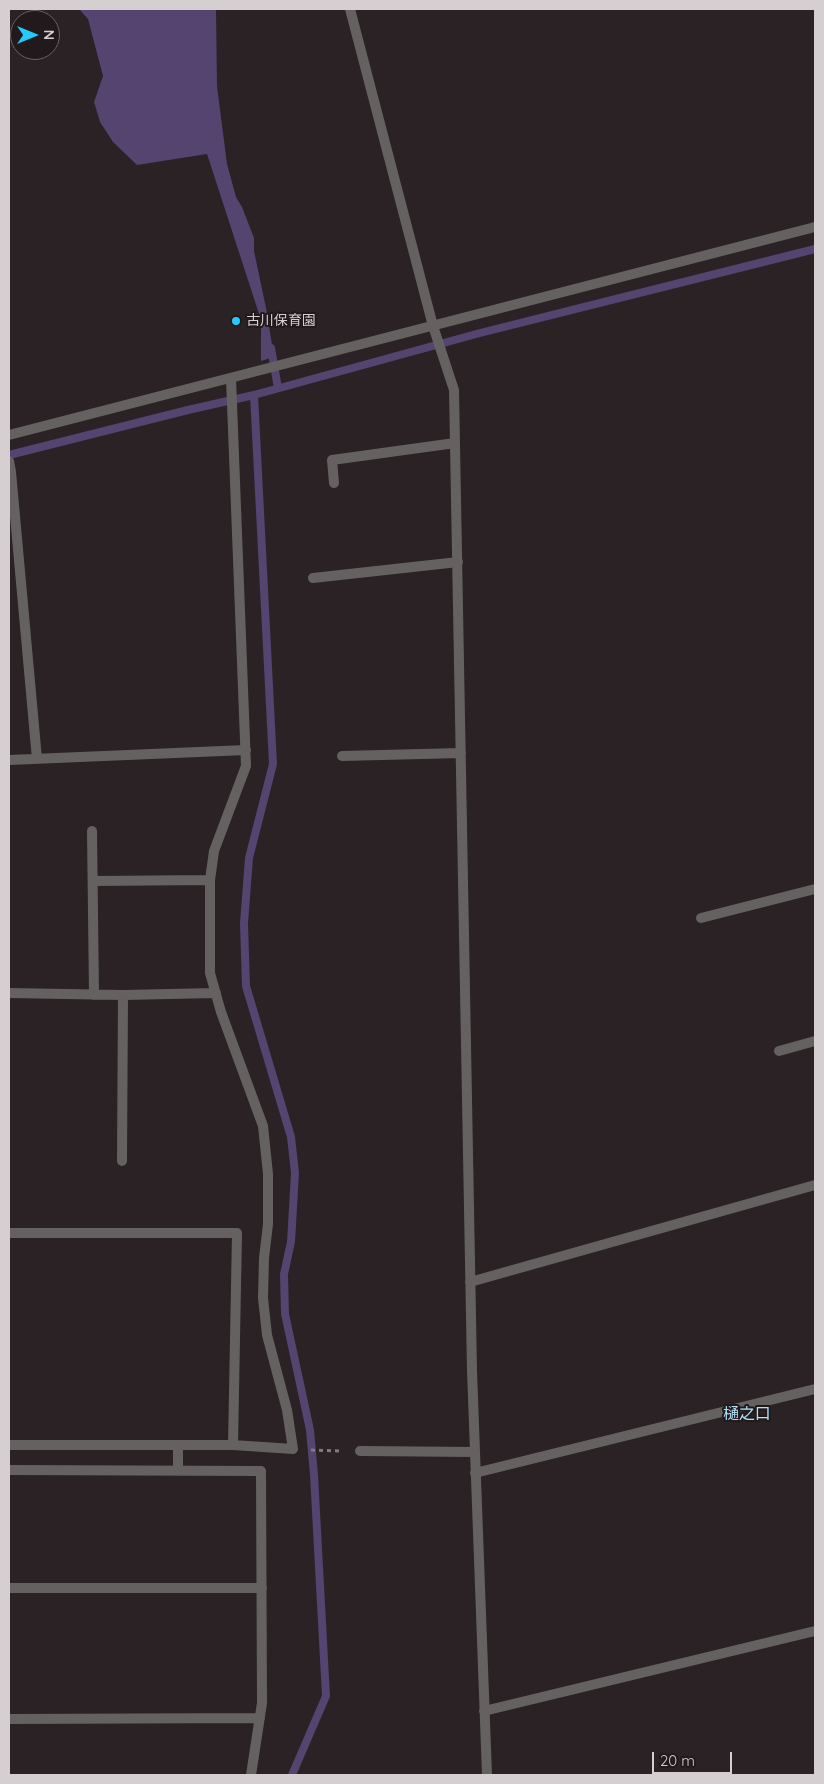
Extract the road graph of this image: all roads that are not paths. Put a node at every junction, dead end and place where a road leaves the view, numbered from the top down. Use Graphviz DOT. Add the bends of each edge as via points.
graph roads {
  1 [pos="350,9"];
  2 [pos="815,227"];
  3 [pos="433,326"];
  4 [pos="231,378"];
  5 [pos="9,435"];
  6 [pos="455,443"];
  7 [pos="9,461"];
  8 [pos="334,483"];
  9 [pos="458,562"];
  10 [pos="313,578"];
  11 [pos="246,750"];
  12 [pos="461,753"];
  13 [pos="342,756"];
  14 [pos="37,759"];
  15 [pos="9,760"];
  16 [pos="92,831"];
  17 [pos="210,880"];
  18 [pos="93,881"];
  19 [pos="815,888"];
  20 [pos="701,918"];
  21 [pos="9,993"];
  22 [pos="216,993"];
  23 [pos="94,995"];
  24 [pos="122,995"];
  25 [pos="815,1041"];
  26 [pos="779,1051"];
  27 [pos="122,1161"];
  28 [pos="815,1184"];
  29 [pos="9,1233"];
  30 [pos="470,1282"];
  31 [pos="815,1389"];
  32 [pos="9,1445"];
  33 [pos="178,1445"];
  34 [pos="234,1445"];
  35 [pos="360,1451"];
  36 [pos="475,1452"];
  37 [pos="9,1470"];
  38 [pos="178,1470"];
  39 [pos="476,1473"];
  40 [pos="9,1588"];
  41 [pos="262,1588"];
  42 [pos="815,1631"];
  43 [pos="484,1711"];
  44 [pos="260,1718"];
  45 [pos="9,1719"];
  46 [pos="251,1775"];
  47 [pos="486,1775"];
  1 -- 3 [label="street"];
  2 -- 3 [label="street"];
  3 -- 4 [label="street"];
  3 -- 6 [label="street" via="454,390"];
  4 -- 5 [label="street"];
  4 -- 11 [label="street"];
  6 -- 8 [label="street" via="332,460"];
  6 -- 9 [label="street"];
  7 -- 14 [label="street"];
  9 -- 10 [label="street"];
  9 -- 12 [label="street"];
  11 -- 14 [label="street"];
  11 -- 17 [label="street" via="246,766 214,852"];
  12 -- 13 [label="street"];
  12 -- 30 [label="street"];
  14 -- 15 [label="street"];
  16 -- 18 [label="street"];
  17 -- 18 [label="street"];
  17 -- 22 [label="street" via="210,973"];
  18 -- 23 [label="street"];
  19 -- 20 [label="street"];
  21 -- 23 [label="street"];
  22 -- 24 [label="street"];
  22 -- 34 [label="street" via="220,1012 263,1126 268,1174 263,1298 267,1335 287,1410 293,1449"];
  23 -- 24 [label="street"];
  24 -- 27 [label="street"];
  25 -- 26 [label="street"];
  28 -- 30 [label="street"];
  29 -- 34 [label="street" via="238,1233"];
  30 -- 36 [label="street"];
  31 -- 39 [label="street"];
  32 -- 33 [label="street"];
  33 -- 34 [label="street"];
  33 -- 38 [label="street"];
  35 -- 36 [label="street"];
  36 -- 39 [label="street"];
  37 -- 38 [label="street"];
  38 -- 41 [label="street" via="261,1471"];
  39 -- 43 [label="street"];
  40 -- 41 [label="street"];
  41 -- 44 [label="street"];
  42 -- 43 [label="street"];
  43 -- 47 [label="street"];
  44 -- 45 [label="street"];
  44 -- 46 [label="street"];
}
